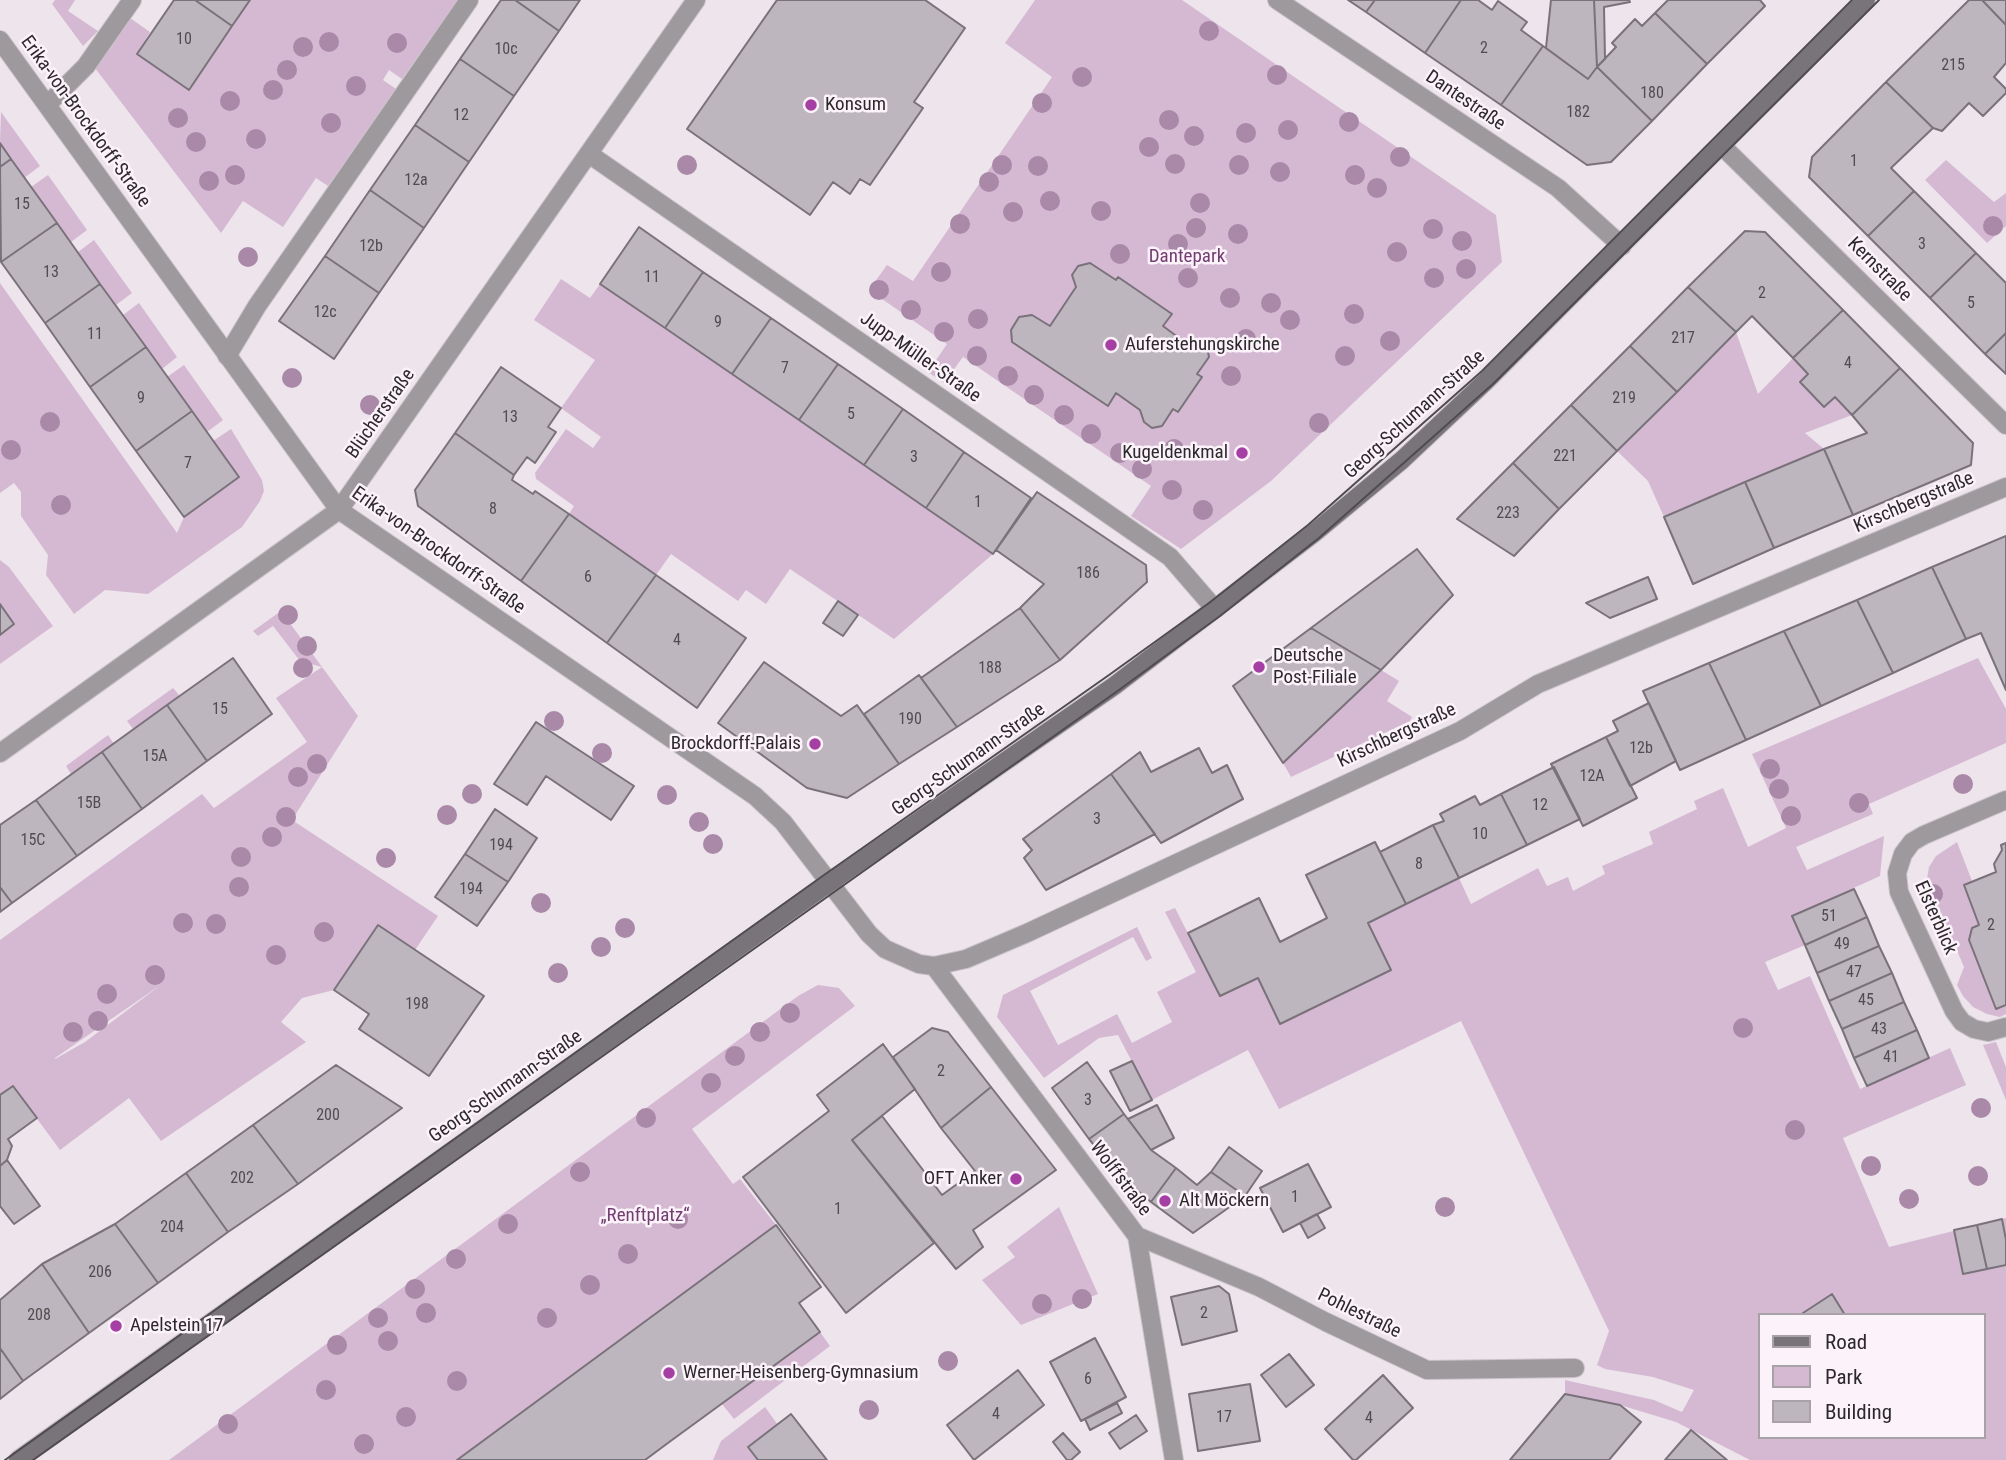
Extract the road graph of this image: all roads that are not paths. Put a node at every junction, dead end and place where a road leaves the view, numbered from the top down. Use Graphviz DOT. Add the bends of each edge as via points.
graph roads {
  1 [pos="132,0"];
  2 [pos="469,0"];
  3 [pos="696,0"];
  4 [pos="1278,0"];
  5 [pos="1866,0"];
  6 [pos="0,40"];
  7 [pos="47,105"];
  8 [pos="1722,146"];
  9 [pos="589,154"];
  10 [pos="1622,246"];
  11 [pos="227,356"];
  12 [pos="2006,425"];
  13 [pos="2006,487"];
  14 [pos="339,510"];
  15 [pos="1215,609"];
  16 [pos="0,753"];
  17 [pos="2006,800"];
  18 [pos="829,883"];
  19 [pos="934,967"];
  20 [pos="2006,1027"];
  21 [pos="1137,1237"];
  22 [pos="1575,1368"];
  23 [pos="18,1460"];
  24 [pos="1174,1460"];
  1 -- 7 [label="street" via="86,66"];
  2 -- 11 [label="street"];
  3 -- 9 [label="street, Blücherstraße"];
  4 -- 10 [label="street, Dantestraße" via="1558,188"];
  5 -- 8 [label="main road, Georg-Schumann-Straße"];
  6 -- 7 [label="street, Erika-von-Brockdorff-Straße"];
  7 -- 11 [label="street, Erika-von-Brockdorff-Straße"];
  8 -- 10 [label="main road, Georg-Schumann-Straße"];
  8 -- 12 [label="street, Kernstraße"];
  9 -- 14 [label="street, Blücherstraße"];
  9 -- 15 [label="street, Jupp-Müller-Straße" via="1170,558"];
  10 -- 15 [label="main road, Georg-Schumann-Straße" via="1402,460"];
  11 -- 14 [label="street, Erika-von-Brockdorff-Straße"];
  13 -- 19 [label="street, Kirschbergstraße" via="1538,684 1448,737 1027,933"];
  14 -- 16 [label="street, Blücherstraße"];
  14 -- 18 [label="street, Erika-von-Brockdorff-Straße" via="755,796 783,822"];
  15 -- 18 [label="main road, Georg-Schumann-Straße" via="1114,686"];
  17 -- 20 [label="street, Elsterblick" via="1912,842 1897,873 1899,892 1954,1011 1974,1029"];
  18 -- 19 [label="street" via="886,949"];
  18 -- 23 [label="main road, Georg-Schumann-Straße"];
  19 -- 21 [label="street, Wolffstraße"];
  21 -- 22 [label="street, Pohlestraße" via="1259,1287 1427,1370"];
  21 -- 24 [label="street, Wolffstraße"];
}
